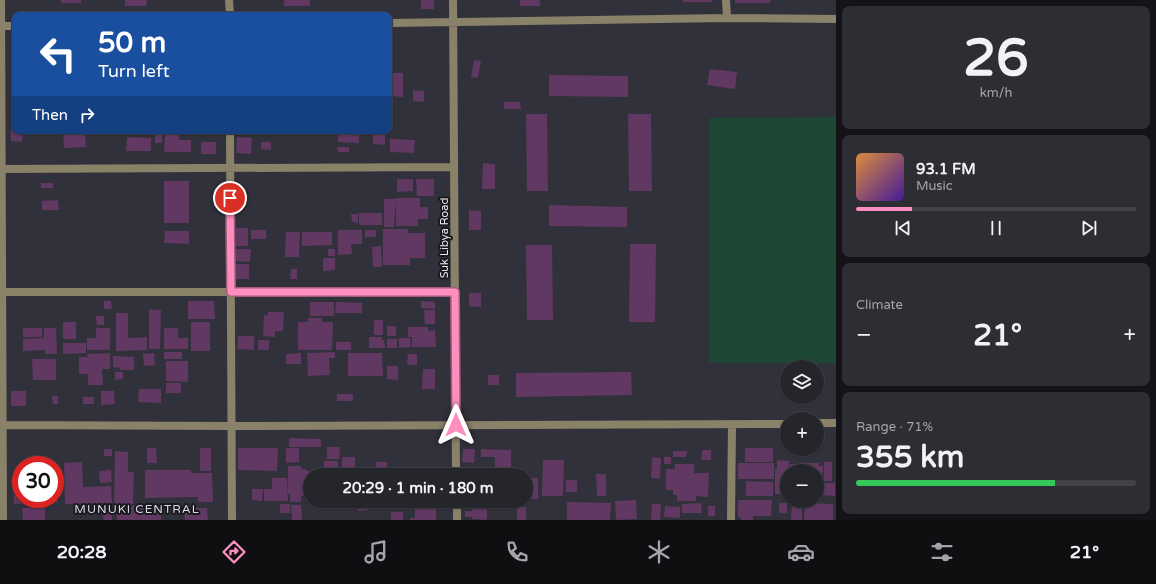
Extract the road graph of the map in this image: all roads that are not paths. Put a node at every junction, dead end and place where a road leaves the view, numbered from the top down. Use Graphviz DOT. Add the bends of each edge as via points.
graph roads {
  1 [pos="1,0"];
  2 [pos="229,0"];
  3 [pos="453,0"];
  4 [pos="726,0"];
  5 [pos="230,12"];
  6 [pos="727,18"];
  7 [pos="836,19"];
  8 [pos="454,22"];
  9 [pos="392,23"];
  10 [pos="1,26"];
  11 [pos="12,26"];
  12 [pos="230,134"];
  13 [pos="230,167"];
  14 [pos="454,167"];
  15 [pos="1,169"];
  16 [pos="1,292"];
  17 [pos="231,292"];
  18 [pos="455,292"];
  19 [pos="836,423"];
  20 [pos="732,424"];
  21 [pos="780,424"];
  22 [pos="824,424"];
  23 [pos="1,425"];
  24 [pos="456,425"];
  25 [pos="232,426"];
  26 [pos="456,468"];
  27 [pos="456,508"];
  28 [pos="3,520"];
  29 [pos="232,520"];
  30 [pos="457,520"];
  31 [pos="731,520"];
  1 -- 10 [label="street"];
  2 -- 5 [label="street"];
  3 -- 8 [label="street, Suk Libya Road"];
  4 -- 6 [label="street"];
  6 -- 7 [label="street"];
  6 -- 8 [label="street"];
  8 -- 9 [label="street"];
  8 -- 14 [label="street, Suk Libya Road"];
  10 -- 11 [label="street"];
  10 -- 15 [label="street"];
  12 -- 13 [label="street"];
  13 -- 14 [label="street"];
  13 -- 15 [label="street"];
  13 -- 17 [label="street"];
  14 -- 18 [label="street, Suk Libya Road"];
  15 -- 16 [label="street"];
  16 -- 17 [label="street"];
  16 -- 23 [label="street"];
  17 -- 18 [label="street"];
  17 -- 25 [label="street"];
  18 -- 24 [label="street, Suk Libya Road"];
  19 -- 22 [label="street"];
  20 -- 21 [label="street"];
  20 -- 24 [label="street"];
  20 -- 31 [label="street"];
  23 -- 25 [label="street"];
  23 -- 28 [label="street"];
  24 -- 25 [label="street"];
  24 -- 26 [label="street, Suk Libya Road"];
  25 -- 29 [label="street"];
  27 -- 30 [label="street"];
}
